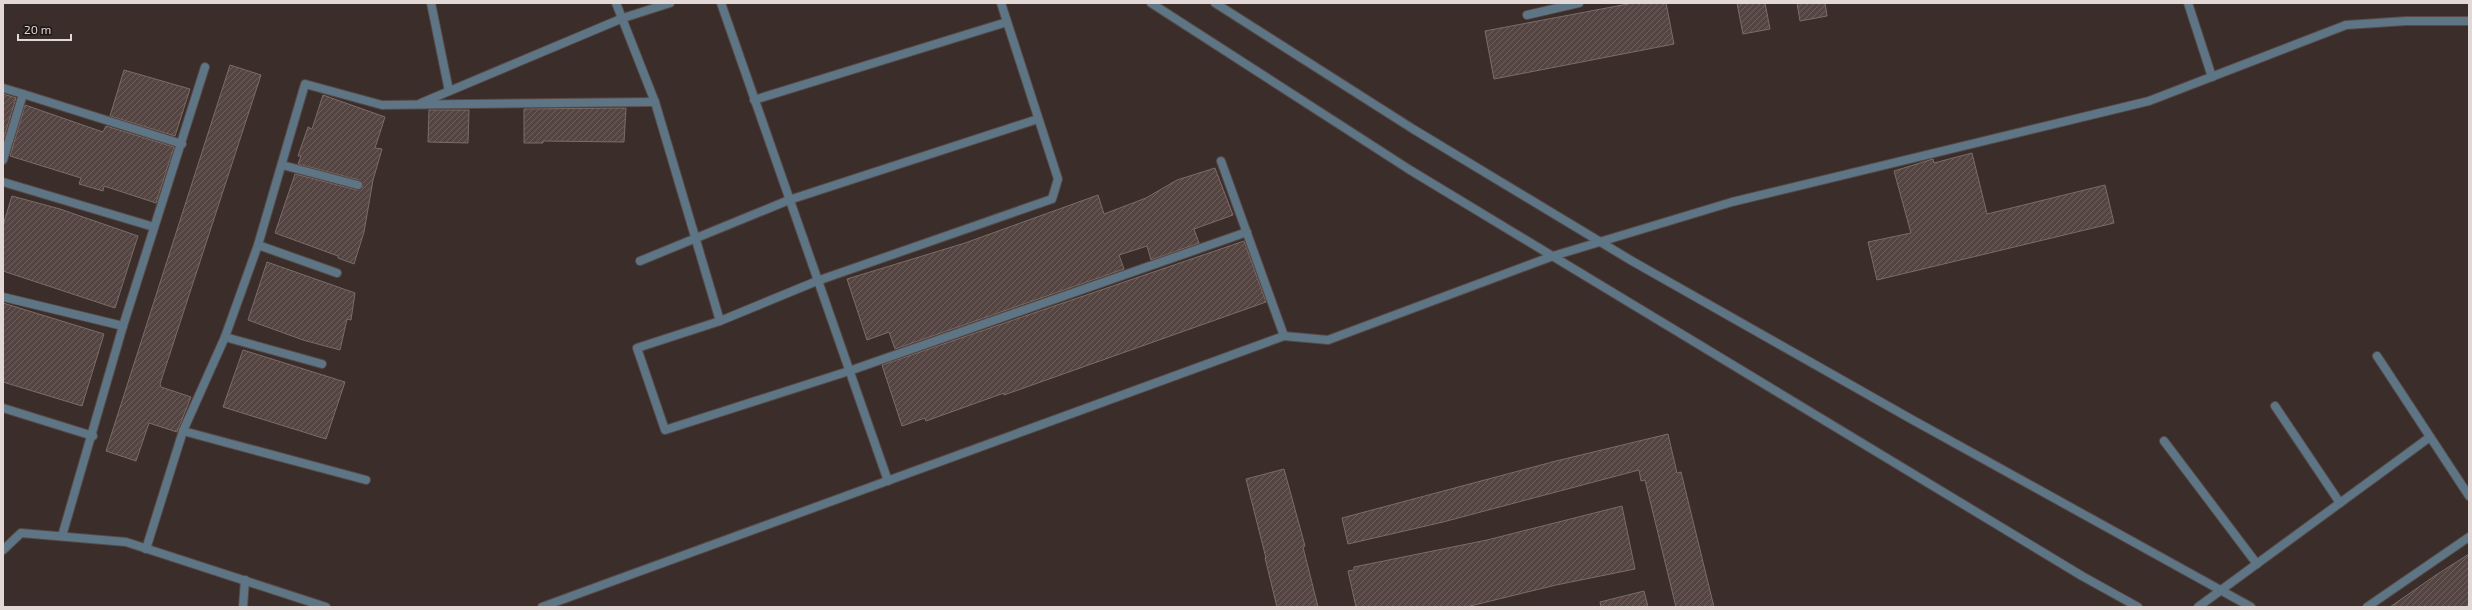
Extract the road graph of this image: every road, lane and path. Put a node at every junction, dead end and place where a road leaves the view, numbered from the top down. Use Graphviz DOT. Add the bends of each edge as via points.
graph roads {
  1 [pos="431,3"];
  2 [pos="616,3"];
  3 [pos="670,3"];
  4 [pos="721,3"];
  5 [pos="1001,3"];
  6 [pos="1151,3"];
  7 [pos="1215,3"];
  8 [pos="1579,3"];
  9 [pos="2188,3"];
  10 [pos="1527,15"];
  11 [pos="623,18"];
  12 [pos="2469,21"];
  13 [pos="1007,22"];
  14 [pos="205,67"];
  15 [pos="2212,77"];
  16 [pos="3,88"];
  17 [pos="449,91"];
  18 [pos="23,94"];
  19 [pos="754,100"];
  20 [pos="655,102"];
  21 [pos="417,105"];
  22 [pos="1038,119"];
  23 [pos="182,144"];
  24 [pos="3,160"];
  25 [pos="1221,160"];
  26 [pos="282,165"];
  27 [pos="3,182"];
  28 [pos="358,185"];
  29 [pos="789,200"];
  30 [pos="154,227"];
  31 [pos="1247,232"];
  32 [pos="697,238"];
  33 [pos="1601,242"];
  34 [pos="258,245"];
  35 [pos="1553,256"];
  36 [pos="640,261"];
  37 [pos="336,273"];
  38 [pos="817,280"];
  39 [pos="3,297"];
  40 [pos="720,321"];
  41 [pos="123,326"];
  42 [pos="1284,336"];
  43 [pos="225,337"];
  44 [pos="2377,356"];
  45 [pos="322,364"];
  46 [pos="849,371"];
  47 [pos="2275,406"];
  48 [pos="3,408"];
  49 [pos="183,431"];
  50 [pos="93,436"];
  51 [pos="2430,437"];
  52 [pos="2164,441"];
  53 [pos="366,480"];
  54 [pos="888,481"];
  55 [pos="2469,496"];
  56 [pos="2340,503"];
  57 [pos="62,536"];
  58 [pos="2469,536"];
  59 [pos="146,549"];
  60 [pos="3,550"];
  61 [pos="2257,564"];
  62 [pos="245,580"];
  63 [pos="2222,589"];
  64 [pos="243,607"];
  65 [pos="326,607"];
  66 [pos="542,607"];
  67 [pos="2138,607"];
  68 [pos="2198,607"];
  69 [pos="2251,607"];
  70 [pos="2367,607"];
  1 -- 17 [label="street"];
  2 -- 11 [label="street"];
  3 -- 11 [label="street"];
  4 -- 19 [label="street"];
  5 -- 13 [label="street"];
  6 -- 35 [label="street" via="1410,170"];
  7 -- 33 [label="street" via="1413,129"];
  8 -- 10 [label="street"];
  9 -- 15 [label="street"];
  11 -- 17 [label="street"];
  11 -- 20 [label="street"];
  12 -- 15 [label="street" via="2406,21 2346,25"];
  13 -- 19 [label="street"];
  13 -- 22 [label="street"];
  14 -- 23 [label="street"];
  15 -- 33 [label="street" via="2149,101 1732,202"];
  16 -- 18 [label="street"];
  17 -- 21 [label="street"];
  18 -- 23 [label="street"];
  18 -- 24 [label="street"];
  19 -- 29 [label="street"];
  20 -- 21 [label="street"];
  20 -- 32 [label="street"];
  21 -- 26 [label="street" via="382,105 305,84"];
  22 -- 29 [label="street"];
  22 -- 38 [label="street" via="1058,179 1052,199"];
  23 -- 30 [label="street"];
  25 -- 31 [label="street"];
  26 -- 28 [label="street"];
  26 -- 34 [label="street"];
  27 -- 30 [label="street"];
  29 -- 32 [label="street"];
  29 -- 38 [label="street"];
  30 -- 41 [label="street"];
  31 -- 42 [label="street"];
  31 -- 46 [label="street"];
  32 -- 36 [label="street"];
  32 -- 40 [label="street"];
  33 -- 35 [label="street"];
  33 -- 63 [label="street" via="1911,419"];
  34 -- 37 [label="street"];
  34 -- 43 [label="street"];
  35 -- 42 [label="street" via="1328,340"];
  35 -- 67 [label="street" via="2082,576"];
  38 -- 40 [label="street"];
  38 -- 46 [label="street"];
  39 -- 41 [label="street"];
  40 -- 46 [label="street" via="637,348 665,430"];
  41 -- 50 [label="street"];
  42 -- 54 [label="street"];
  43 -- 45 [label="street"];
  43 -- 49 [label="street"];
  44 -- 51 [label="street"];
  46 -- 54 [label="street"];
  47 -- 56 [label="street"];
  48 -- 50 [label="street"];
  49 -- 53 [label="street"];
  49 -- 59 [label="street"];
  50 -- 57 [label="street"];
  51 -- 55 [label="street"];
  51 -- 56 [label="street"];
  52 -- 61 [label="street"];
  54 -- 66 [label="street"];
  56 -- 61 [label="street"];
  57 -- 59 [label="street" via="126,542"];
  57 -- 60 [label="street" via="21,533"];
  58 -- 70 [label="street"];
  59 -- 62 [label="street"];
  61 -- 63 [label="street"];
  62 -- 64 [label="street"];
  62 -- 65 [label="street"];
  63 -- 68 [label="street"];
  63 -- 69 [label="street"];
}
